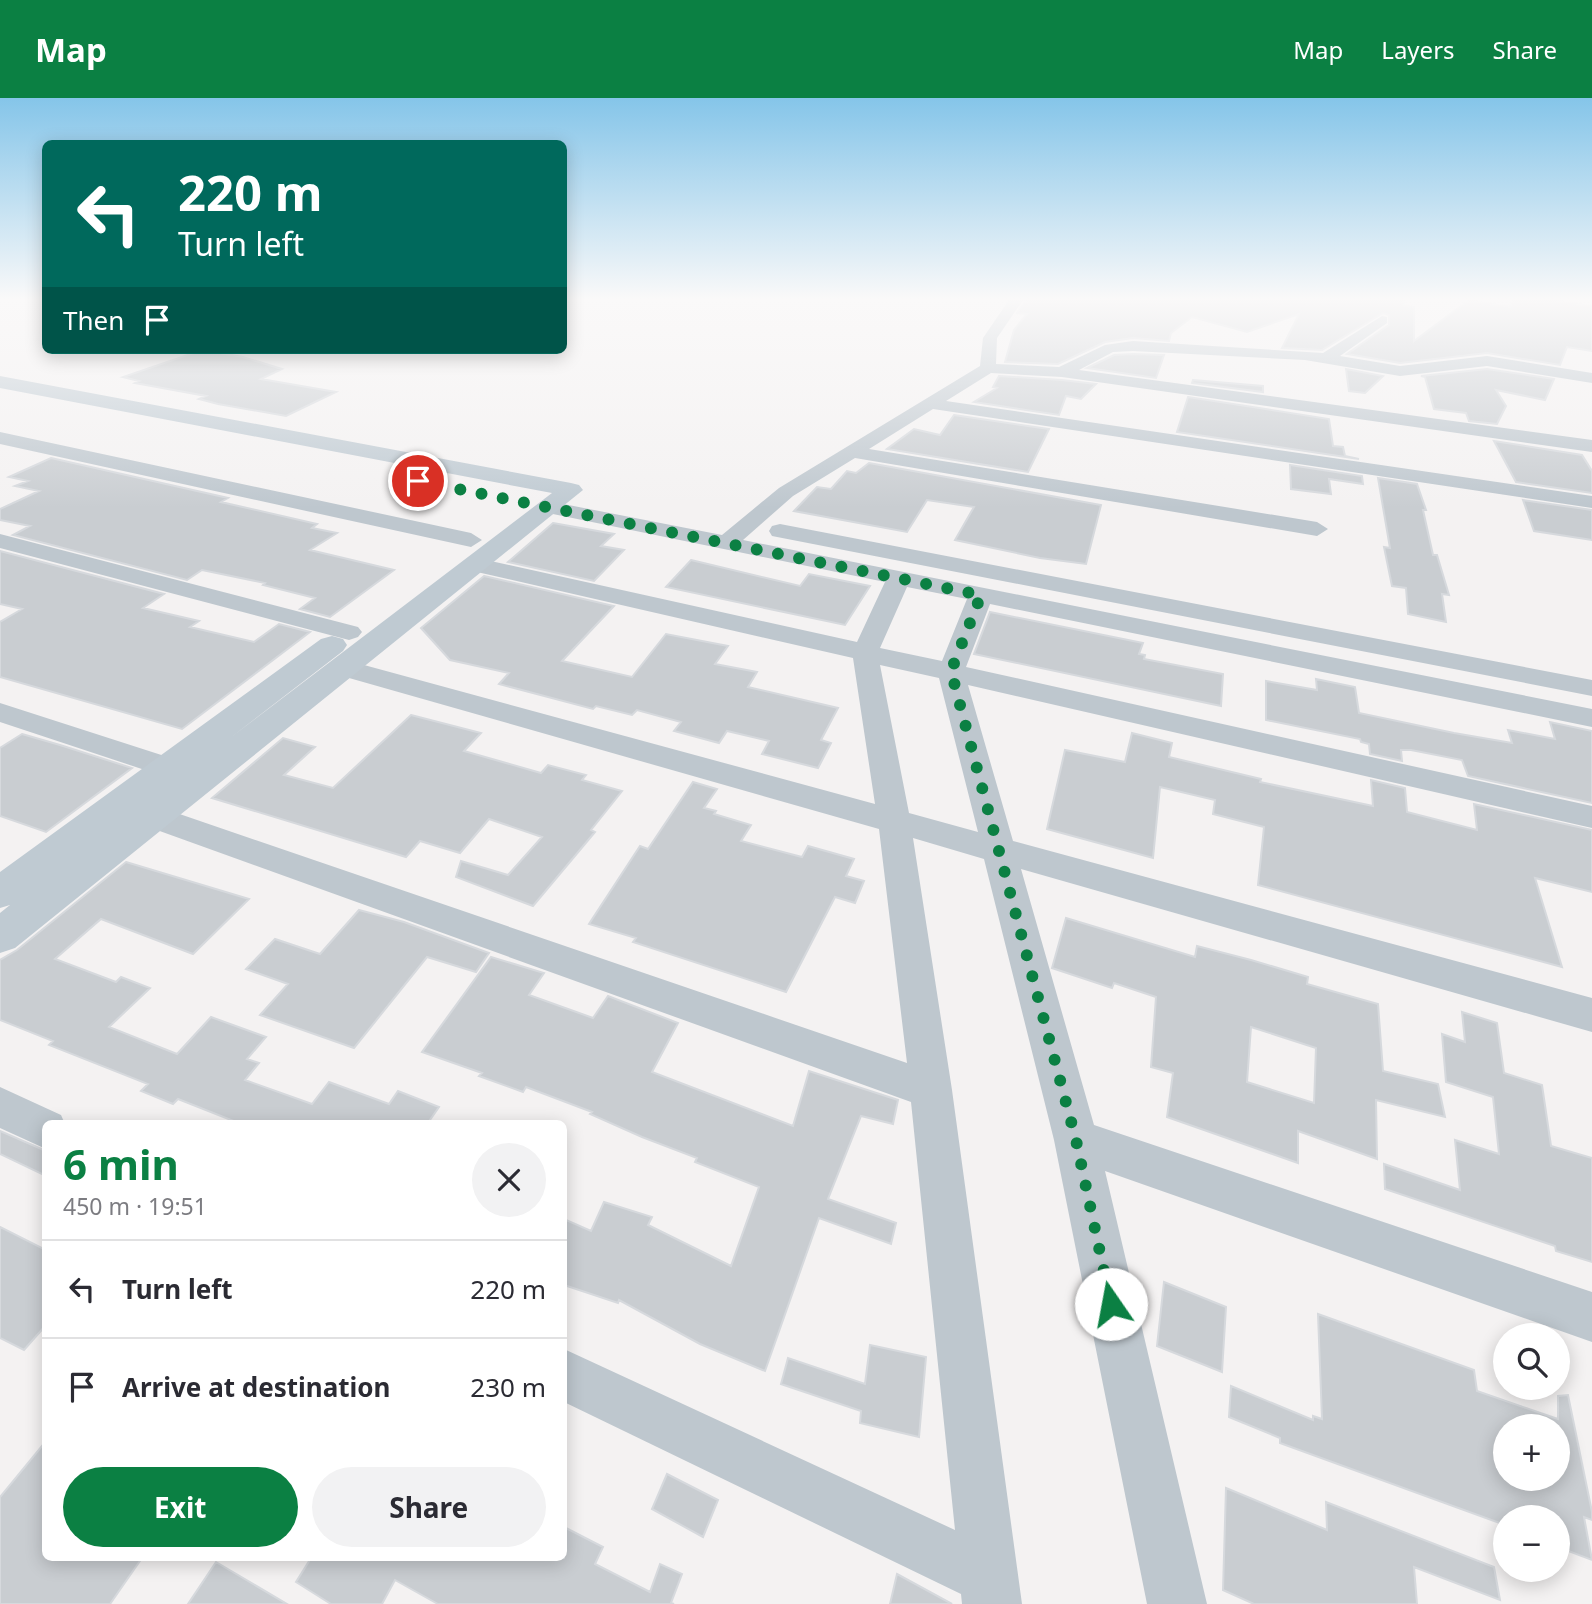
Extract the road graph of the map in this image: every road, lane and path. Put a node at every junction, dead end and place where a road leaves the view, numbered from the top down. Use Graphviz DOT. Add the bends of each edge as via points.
graph roads {
  1 [pos="1071,367"];
  2 [pos="1383,367"];
  3 [pos="1426,367"];
  4 [pos="1526,367"];
  5 [pos="988,368"];
  6 [pos="1062,372"];
  7 [pos="1592,378"];
  8 [pos="0,382"];
  9 [pos="0,398"];
  10 [pos="932,404"];
  11 [pos="0,438"];
  12 [pos="1592,446"];
  13 [pos="854,452"];
  14 [pos="556,496"];
  15 [pos="1592,502"];
  16 [pos="720,519"];
  17 [pos="746,524"];
  18 [pos="1317,529"];
  19 [pos="0,541"];
  20 [pos="726,543"];
  21 [pos="474,552"];
  22 [pos="900,578"];
  23 [pos="981,595"];
  24 [pos="349,632"];
  25 [pos="865,652"];
  26 [pos="344,668"];
  27 [pos="951,671"];
  28 [pos="1592,688"];
  29 [pos="0,712"];
  30 [pos="1592,718"];
  31 [pos="169,768"];
  32 [pos="154,817"];
  33 [pos="1592,817"];
  34 [pos="894,821"];
  35 [pos="998,850"];
  36 [pos="0,893"];
  37 [pos="0,936"];
  38 [pos="1592,1015"];
  39 [pos="931,1090"];
  40 [pos="0,1107"];
  41 [pos="42,1127"];
  42 [pos="1076,1140"];
  43 [pos="1592,1317"];
  44 [pos="567,1377"];
  45 [pos="991,1590"];
  46 [pos="1177,1604"];
  1 -- 6 [label="street"];
  2 -- 3 [label="street"];
  4 -- 7 [label="street"];
  5 -- 6 [label="street"];
  5 -- 10 [label="street"];
  6 -- 12 [label="street"];
  8 -- 14 [label="street"];
  9 -- 14 [label="street"];
  10 -- 13 [label="street"];
  10 -- 15 [label="street"];
  11 -- 21 [label="street"];
  13 -- 17 [label="street" via="786,492"];
  13 -- 18 [label="street"];
  14 -- 20 [label="street"];
  14 -- 21 [label="street"];
  16 -- 17 [label="street"];
  17 -- 20 [label="street"];
  17 -- 28 [label="street"];
  19 -- 24 [label="street"];
  20 -- 22 [label="street"];
  21 -- 24 [label="street"];
  21 -- 25 [label="street"];
  21 -- 26 [label="street"];
  22 -- 23 [label="street"];
  22 -- 25 [label="street"];
  23 -- 27 [label="street"];
  23 -- 30 [label="street"];
  24 -- 31 [label="street"];
  25 -- 27 [label="street"];
  25 -- 34 [label="street"];
  26 -- 32 [label="street"];
  26 -- 34 [label="street"];
  27 -- 33 [label="street"];
  27 -- 35 [label="street"];
  29 -- 31 [label="street"];
  31 -- 36 [label="street"];
  32 -- 37 [label="street"];
  32 -- 39 [label="street"];
  34 -- 35 [label="street"];
  34 -- 39 [label="street"];
  35 -- 38 [label="street"];
  35 -- 42 [label="street"];
  39 -- 45 [label="street"];
  40 -- 41 [label="street"];
  42 -- 43 [label="street"];
  42 -- 46 [label="street"];
  44 -- 45 [label="street"];
}
